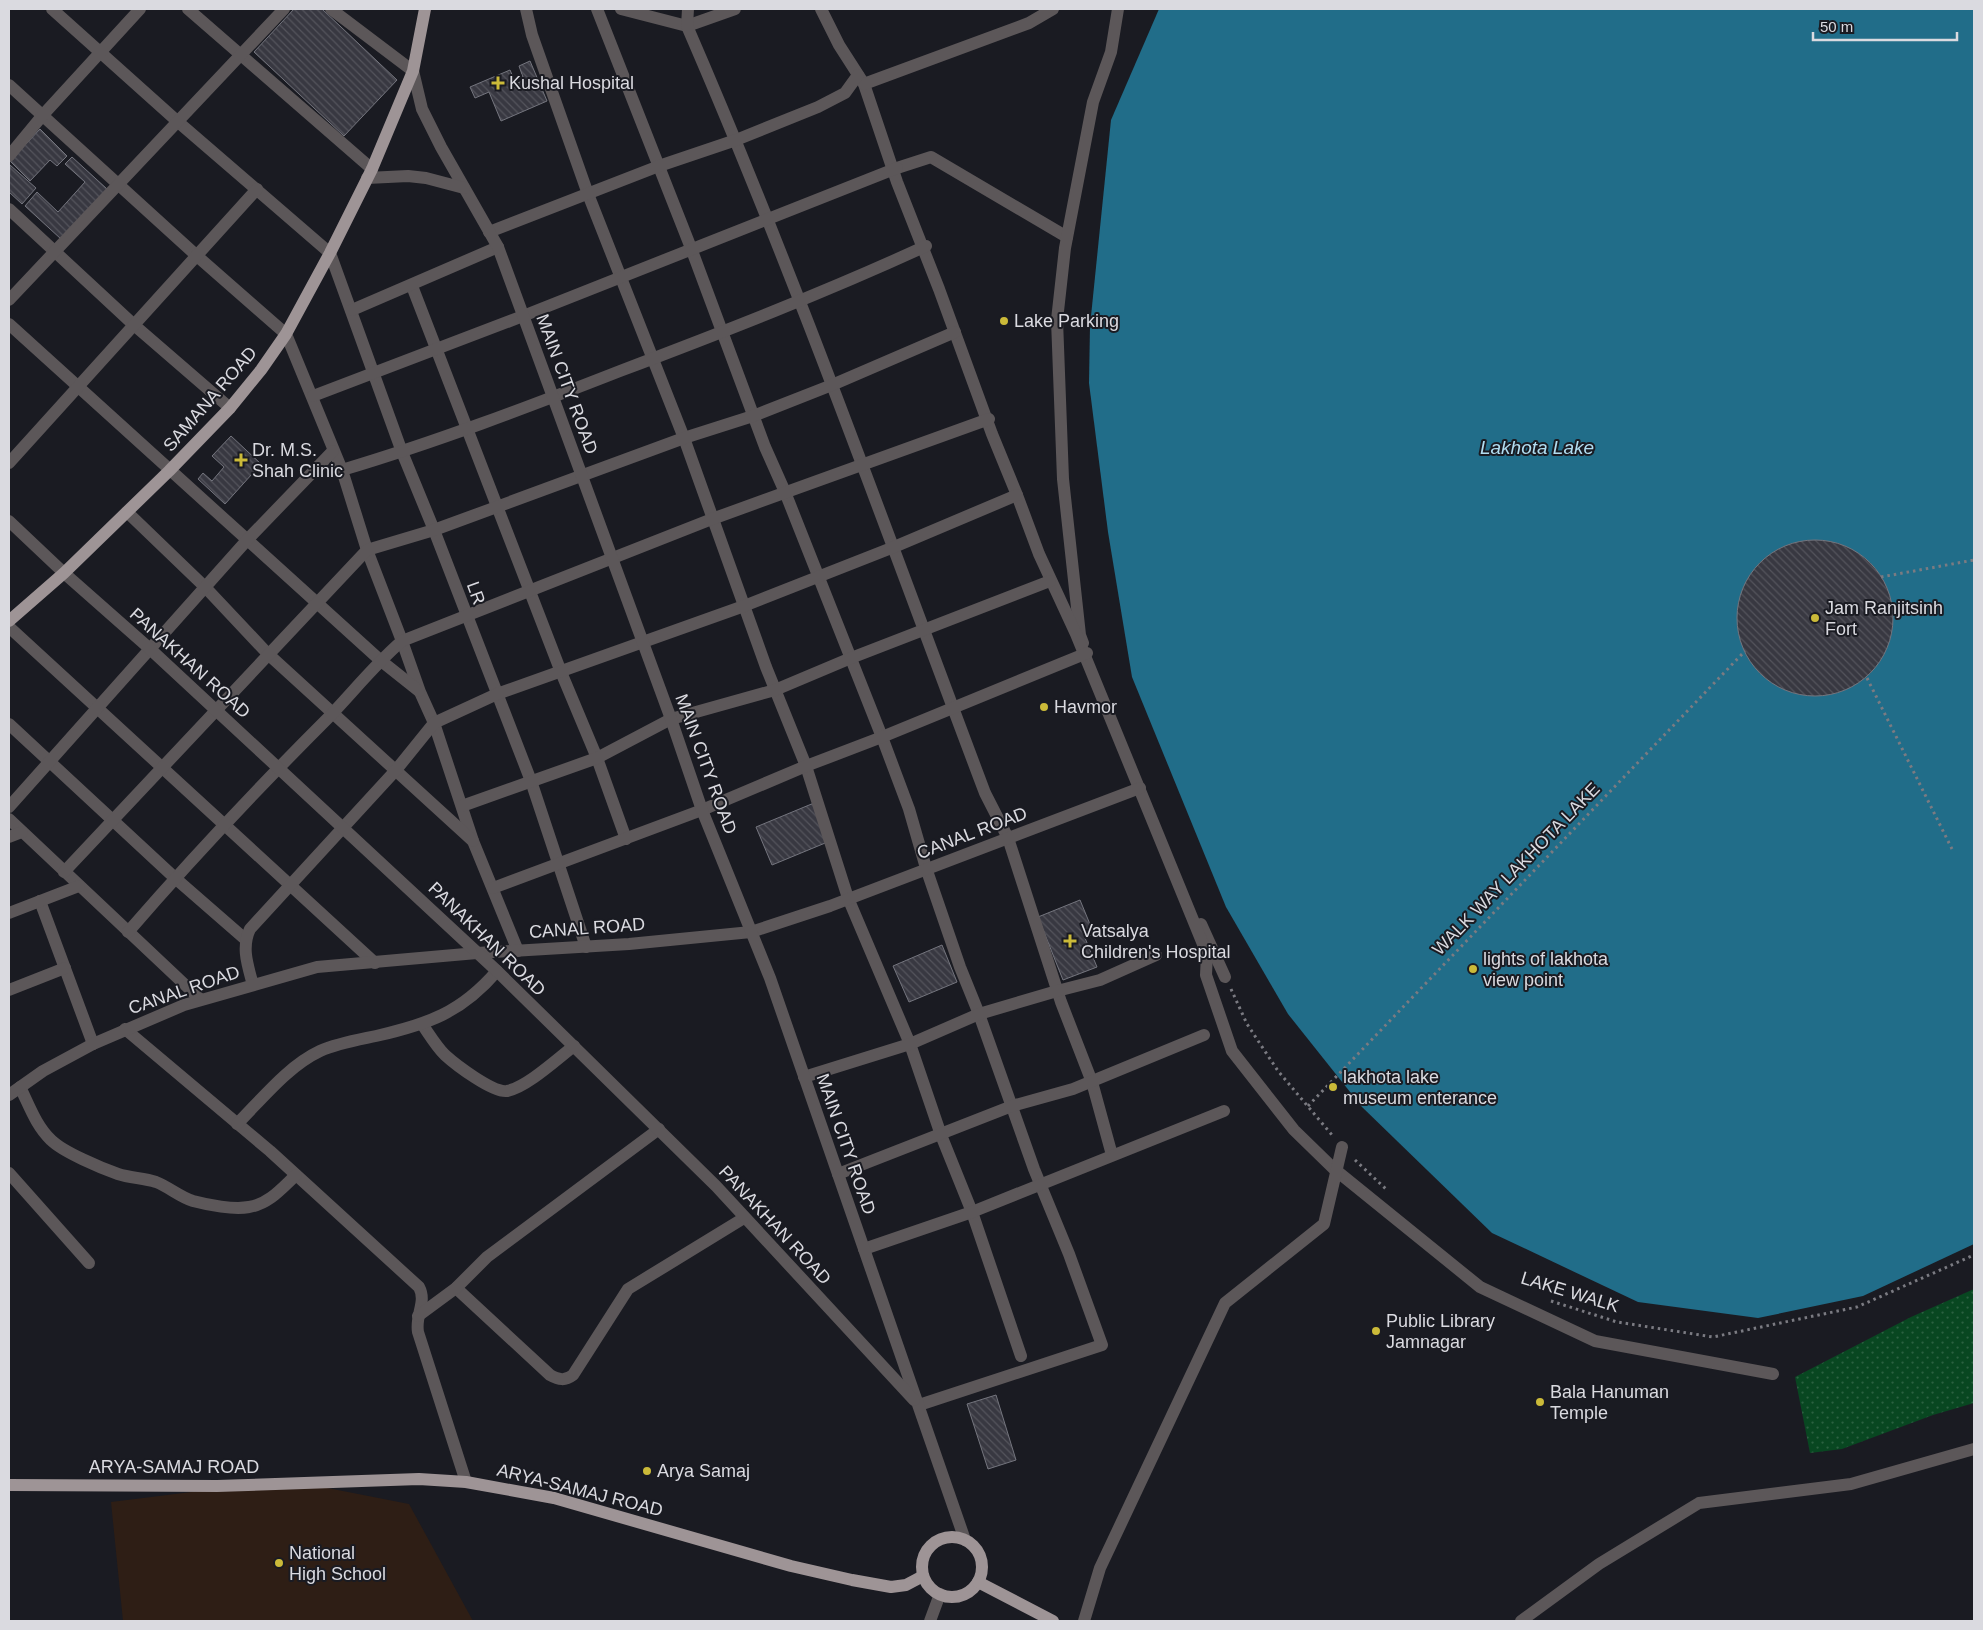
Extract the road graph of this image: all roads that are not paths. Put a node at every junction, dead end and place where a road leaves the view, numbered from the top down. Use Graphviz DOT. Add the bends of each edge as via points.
graph roads {
  1 [pos="52,9"];
  2 [pos="140,9"];
  3 [pos="188,9"];
  4 [pos="284,9"];
  5 [pos="331,9"];
  6 [pos="426,9"];
  7 [pos="526,9"];
  8 [pos="598,9"];
  9 [pos="621,9"];
  10 [pos="688,9"];
  11 [pos="734,9"];
  12 [pos="821,9"];
  13 [pos="1053,9"];
  14 [pos="1118,9"];
  15 [pos="687,26"];
  16 [pos="99,51"];
  17 [pos="240,55"];
  18 [pos="413,71"];
  19 [pos="861,79"];
  20 [pos="9,85"];
  21 [pos="42,116"];
  22 [pos="177,121"];
  23 [pos="736,140"];
  24 [pos="9,156"];
  25 [pos="659,166"];
  26 [pos="895,169"];
  27 [pos="369,174"];
  28 [pos="118,184"];
  29 [pos="464,188"];
  30 [pos="257,189"];
  31 [pos="588,194"];
  32 [pos="9,209"];
  33 [pos="767,220"];
  34 [pos="489,232"];
  35 [pos="1067,237"];
  36 [pos="498,247"];
  37 [pos="924,247"];
  38 [pos="691,248"];
  39 [pos="55,252"];
  40 [pos="330,253"];
  41 [pos="197,256"];
  42 [pos="622,277"];
  43 [pos="412,286"];
  44 [pos="9,300"];
  45 [pos="798,300"];
  46 [pos="352,310"];
  47 [pos="523,316"];
  48 [pos="9,324"];
  49 [pos="134,325"];
  50 [pos="723,332"];
  51 [pos="955,332"];
  52 [pos="286,334"];
  53 [pos="436,348"];
  54 [pos="654,359"];
  55 [pos="372,372"];
  56 [pos="832,386"];
  57 [pos="79,387"];
  58 [pos="313,396"];
  59 [pos="553,397"];
  60 [pos="230,408"];
  61 [pos="754,416"];
  62 [pos="988,419"];
  63 [pos="467,428"];
  64 [pos="684,438"];
  65 [pos="334,450"];
  66 [pos="402,452"];
  67 [pos="9,463"];
  68 [pos="862,464"];
  69 [pos="342,470"];
  70 [pos="169,471"];
  71 [pos="582,476"];
  72 [pos="785,492"];
  73 [pos="1017,495"];
  74 [pos="498,507"];
  75 [pos="127,512"];
  76 [pos="712,519"];
  77 [pos="9,521"];
  78 [pos="434,530"];
  79 [pos="248,539"];
  80 [pos="894,547"];
  81 [pos="366,550"];
  82 [pos="612,559"];
  83 [pos="64,573"];
  84 [pos="818,577"];
  85 [pos="1050,581"];
  86 [pos="206,587"];
  87 [pos="530,591"];
  88 [pos="317,602"];
  89 [pos="744,606"];
  90 [pos="466,617"];
  91 [pos="9,621"];
  92 [pos="9,627"];
  93 [pos="924,631"];
  94 [pos="402,641"];
  95 [pos="643,644"];
  96 [pos="149,648"];
  97 [pos="1086,653"];
  98 [pos="268,654"];
  99 [pos="851,658"];
  100 [pos="380,660"];
  101 [pos="561,672"];
  102 [pos="775,690"];
  103 [pos="420,692"];
  104 [pos="497,694"];
  105 [pos="953,708"];
  106 [pos="97,709"];
  107 [pos="216,710"];
  108 [pos="333,712"];
  109 [pos="671,719"];
  110 [pos="434,723"];
  111 [pos="9,724"];
  112 [pos="882,737"];
  113 [pos="597,758"];
  114 [pos="49,761"];
  115 [pos="806,766"];
  116 [pos="164,767"];
  117 [pos="278,768"];
  118 [pos="396,770"];
  119 [pos="531,781"];
  120 [pos="1140,788"];
  121 [pos="462,806"];
  122 [pos="9,807"];
  123 [pos="702,810"];
  124 [pos="9,819"];
  125 [pos="113,820"];
  126 [pos="226,826"];
  127 [pos="342,827"];
  128 [pos="22,832"];
  129 [pos="9,837"];
  130 [pos="1008,838"];
  131 [pos="626,839"];
  132 [pos="473,841"];
  133 [pos="557,864"];
  134 [pos="926,868"];
  135 [pos="64,872"];
  136 [pos="176,878"];
  137 [pos="79,886"];
  138 [pos="289,886"];
  139 [pos="493,888"];
  140 [pos="848,898"];
  141 [pos="40,901"];
  142 [pos="9,913"];
  143 [pos="128,932"];
  144 [pos="751,932"];
  145 [pos="245,939"];
  146 [pos="586,946"];
  147 [pos="518,951"];
  148 [pos="478,953"];
  149 [pos="1156,956"];
  150 [pos="375,963"];
  151 [pos="65,968"];
  152 [pos="497,971"];
  153 [pos="1225,977"];
  154 [pos="252,985"];
  155 [pos="9,990"];
  156 [pos="1057,990"];
  157 [pos="200,1000"];
  158 [pos="980,1014"];
  159 [pos="422,1024"];
  160 [pos="124,1029"];
  161 [pos="1204,1035"];
  162 [pos="93,1044"];
  163 [pos="910,1044"];
  164 [pos="574,1046"];
  165 [pos="804,1078"];
  166 [pos="1092,1082"];
  167 [pos="20,1087"];
  168 [pos="9,1095"];
  169 [pos="1012,1106"];
  170 [pos="1224,1111"];
  171 [pos="237,1124"];
  172 [pos="659,1130"];
  173 [pos="941,1135"];
  174 [pos="1342,1146"];
  175 [pos="1112,1155"];
  176 [pos="1337,1170"];
  177 [pos="9,1173"];
  178 [pos="838,1174"];
  179 [pos="296,1175"];
  180 [pos="1040,1184"];
  181 [pos="972,1212"];
  182 [pos="744,1218"];
  183 [pos="864,1249"];
  184 [pos="89,1263"];
  185 [pos="456,1288"];
  186 [pos="418,1316"];
  187 [pos="1021,1356"];
  188 [pos="1773,1374"];
  189 [pos="919,1405"];
  190 [pos="1974,1449"];
  191 [pos="466,1482"];
  192 [pos="9,1485"];
  193 [pos="965,1540"];
  194 [pos="923,1576"];
  195 [pos="978,1582"];
  196 [pos="940,1594"];
  197 [pos="930,1621"];
  198 [pos="1053,1621"];
  199 [pos="1084,1621"];
  200 [pos="1521,1621"];
  1 -- 16 [label="street"];
  2 -- 16 [label="street"];
  3 -- 17 [label="street"];
  4 -- 17 [label="street"];
  5 -- 18 [label="street"];
  6 -- 18 [label="main road, MAIN CITY ROAD"];
  7 -- 31 [label="street" via="532,35"];
  8 -- 25 [label="street"];
  9 -- 15 [label="street"];
  10 -- 15 [label="street"];
  11 -- 15 [label="street"];
  12 -- 19 [label="street"];
  13 -- 19 [label="street" via="1029,23"];
  14 -- 35 [label="street" via="1111,52 1093,102"];
  15 -- 23 [label="street"];
  16 -- 21 [label="street"];
  16 -- 22 [label="street"];
  17 -- 22 [label="street"];
  17 -- 27 [label="street"];
  18 -- 27 [label="main road, SAMANA ROAD"];
  18 -- 29 [label="street, MAIN CITY ROAD" via="422,109"];
  19 -- 23 [label="street" via="834,100"];
  19 -- 26 [label="street"];
  20 -- 21 [label="street"];
  21 -- 24 [label="street"];
  21 -- 28 [label="street"];
  22 -- 28 [label="street"];
  22 -- 30 [label="street"];
  23 -- 25 [label="street"];
  23 -- 33 [label="street"];
  25 -- 31 [label="street"];
  25 -- 38 [label="street"];
  26 -- 33 [label="street"];
  26 -- 35 [label="street" via="931,158"];
  26 -- 37 [label="street"];
  27 -- 29 [label="street" via="426,178"];
  27 -- 40 [label="main road, SAMANA ROAD"];
  28 -- 39 [label="street"];
  28 -- 41 [label="street"];
  29 -- 34 [label="street, MAIN CITY ROAD"];
  30 -- 40 [label="street"];
  30 -- 41 [label="street"];
  31 -- 34 [label="street"];
  31 -- 42 [label="street"];
  32 -- 39 [label="street"];
  33 -- 38 [label="street"];
  33 -- 45 [label="street"];
  34 -- 36 [label="street, MAIN CITY ROAD"];
  35 -- 97 [label="street" via="1057,320 1063,479 1080,635"];
  36 -- 43 [label="street"];
  36 -- 47 [label="street, MAIN CITY ROAD"];
  37 -- 45 [label="street"];
  37 -- 51 [label="street"];
  38 -- 42 [label="street"];
  38 -- 50 [label="street"];
  39 -- 44 [label="street"];
  39 -- 49 [label="street"];
  40 -- 46 [label="street, LR"];
  40 -- 52 [label="main road, SAMANA ROAD"];
  41 -- 49 [label="street"];
  41 -- 52 [label="street"];
  42 -- 47 [label="street"];
  42 -- 54 [label="street"];
  43 -- 46 [label="street"];
  43 -- 53 [label="street"];
  45 -- 50 [label="street"];
  45 -- 56 [label="street"];
  46 -- 55 [label="street, LR"];
  47 -- 53 [label="street"];
  47 -- 59 [label="street, MAIN CITY ROAD"];
  48 -- 57 [label="street"];
  49 -- 57 [label="street"];
  49 -- 60 [label="street"];
  50 -- 54 [label="street"];
  50 -- 61 [label="street"];
  51 -- 56 [label="street"];
  51 -- 62 [label="street"];
  52 -- 58 [label="street"];
  52 -- 60 [label="main road, SAMANA ROAD"];
  53 -- 55 [label="street"];
  53 -- 63 [label="street"];
  54 -- 59 [label="street"];
  54 -- 64 [label="street"];
  55 -- 58 [label="street"];
  55 -- 66 [label="street, LR"];
  56 -- 61 [label="street"];
  56 -- 68 [label="street"];
  57 -- 67 [label="street"];
  57 -- 70 [label="street"];
  58 -- 65 [label="street"];
  59 -- 63 [label="street"];
  59 -- 71 [label="street, MAIN CITY ROAD"];
  60 -- 70 [label="main road, SAMANA ROAD"];
  61 -- 64 [label="street"];
  61 -- 72 [label="street"];
  62 -- 68 [label="street"];
  62 -- 73 [label="street"];
  63 -- 66 [label="street"];
  63 -- 74 [label="street"];
  64 -- 71 [label="street"];
  64 -- 76 [label="street"];
  65 -- 69 [label="street"];
  65 -- 79 [label="street"];
  66 -- 69 [label="street"];
  66 -- 78 [label="street, LR"];
  68 -- 72 [label="street"];
  68 -- 80 [label="street"];
  69 -- 81 [label="street"];
  70 -- 75 [label="main road, SAMANA ROAD"];
  70 -- 79 [label="street"];
  71 -- 74 [label="street"];
  71 -- 82 [label="street, MAIN CITY ROAD"];
  72 -- 76 [label="street"];
  72 -- 84 [label="street"];
  73 -- 80 [label="street"];
  73 -- 85 [label="street"];
  74 -- 78 [label="street"];
  74 -- 87 [label="street"];
  75 -- 83 [label="main road, SAMANA ROAD"];
  75 -- 86 [label="street"];
  76 -- 82 [label="street"];
  76 -- 89 [label="street"];
  77 -- 83 [label="street, PANAKHAN ROAD"];
  78 -- 81 [label="street"];
  78 -- 90 [label="street, LR"];
  79 -- 86 [label="street"];
  79 -- 88 [label="street"];
  80 -- 84 [label="street"];
  80 -- 93 [label="street"];
  81 -- 88 [label="street"];
  81 -- 94 [label="street"];
  82 -- 87 [label="street"];
  82 -- 95 [label="street, MAIN CITY ROAD"];
  83 -- 91 [label="main road, SAMANA ROAD"];
  83 -- 96 [label="street, PANAKHAN ROAD"];
  84 -- 89 [label="street"];
  84 -- 99 [label="street"];
  85 -- 93 [label="street"];
  85 -- 97 [label="street"];
  86 -- 96 [label="street"];
  86 -- 98 [label="street"];
  87 -- 90 [label="street"];
  87 -- 101 [label="street"];
  88 -- 98 [label="street"];
  88 -- 100 [label="street"];
  89 -- 95 [label="street"];
  89 -- 102 [label="street"];
  90 -- 94 [label="street"];
  90 -- 104 [label="street, LR"];
  92 -- 106 [label="street"];
  93 -- 99 [label="street"];
  93 -- 105 [label="street"];
  94 -- 100 [label="street"];
  94 -- 103 [label="street"];
  95 -- 101 [label="street"];
  95 -- 109 [label="street, MAIN CITY ROAD"];
  96 -- 106 [label="street"];
  96 -- 107 [label="street, PANAKHAN ROAD"];
  97 -- 105 [label="street"];
  97 -- 120 [label="street"];
  98 -- 107 [label="street"];
  98 -- 108 [label="street"];
  99 -- 102 [label="street"];
  99 -- 112 [label="street"];
  100 -- 103 [label="street"];
  100 -- 108 [label="street"];
  101 -- 104 [label="street"];
  101 -- 113 [label="street"];
  102 -- 109 [label="street"];
  102 -- 115 [label="street"];
  103 -- 110 [label="street"];
  104 -- 110 [label="street"];
  104 -- 119 [label="street, LR"];
  105 -- 112 [label="street"];
  105 -- 130 [label="street" via="985,793"];
  106 -- 114 [label="street"];
  106 -- 116 [label="street"];
  107 -- 116 [label="street"];
  107 -- 117 [label="street, PANAKHAN ROAD"];
  108 -- 117 [label="street"];
  108 -- 118 [label="street"];
  109 -- 113 [label="street"];
  109 -- 123 [label="street, MAIN CITY ROAD"];
  110 -- 118 [label="street"];
  110 -- 121 [label="street"];
  111 -- 114 [label="street"];
  112 -- 115 [label="street"];
  112 -- 134 [label="street"];
  113 -- 119 [label="street"];
  113 -- 131 [label="street"];
  114 -- 122 [label="street"];
  114 -- 125 [label="street"];
  115 -- 123 [label="street"];
  115 -- 140 [label="street"];
  116 -- 125 [label="street"];
  116 -- 126 [label="street"];
  117 -- 126 [label="street"];
  117 -- 127 [label="street, PANAKHAN ROAD"];
  118 -- 127 [label="street"];
  118 -- 132 [label="street"];
  119 -- 121 [label="street"];
  119 -- 133 [label="street, LR"];
  120 -- 130 [label="street, CANAL ROAD"];
  120 -- 153 [label="street"];
  120 -- 176 [label="street" via="1207,954 1206,975 1232,1051 1294,1130"];
  121 -- 132 [label="street"];
  123 -- 131 [label="street"];
  123 -- 144 [label="street, MAIN CITY ROAD"];
  124 -- 128 [label="street"];
  125 -- 135 [label="street"];
  125 -- 136 [label="street"];
  126 -- 136 [label="street"];
  126 -- 138 [label="street"];
  127 -- 138 [label="street"];
  127 -- 148 [label="street, PANAKHAN ROAD"];
  128 -- 129 [label="street"];
  128 -- 135 [label="street"];
  130 -- 134 [label="street, CANAL ROAD"];
  130 -- 156 [label="street"];
  131 -- 133 [label="street"];
  132 -- 139 [label="street"];
  133 -- 139 [label="street"];
  133 -- 146 [label="street, LR"];
  134 -- 140 [label="street, CANAL ROAD"];
  134 -- 158 [label="street"];
  135 -- 137 [label="street"];
  136 -- 143 [label="street"];
  136 -- 145 [label="street"];
  137 -- 141 [label="street"];
  137 -- 143 [label="street"];
  138 -- 145 [label="street" via="250,929"];
  138 -- 150 [label="street"];
  139 -- 147 [label="street"];
  140 -- 144 [label="street, CANAL ROAD"];
  140 -- 163 [label="street"];
  141 -- 142 [label="street"];
  141 -- 151 [label="street"];
  143 -- 157 [label="street"];
  144 -- 146 [label="street, CANAL ROAD"];
  144 -- 165 [label="street, MAIN CITY ROAD"];
  145 -- 154 [label="street"];
  146 -- 147 [label="street, CANAL ROAD"];
  147 -- 148 [label="street, CANAL ROAD"];
  148 -- 150 [label="street, CANAL ROAD"];
  148 -- 152 [label="street, PANAKHAN ROAD"];
  149 -- 156 [label="street" via="1100,980"];
  150 -- 154 [label="street, CANAL ROAD" via="317,967"];
  151 -- 155 [label="street"];
  151 -- 162 [label="street"];
  152 -- 159 [label="street" via="466,1002"];
  152 -- 164 [label="street, PANAKHAN ROAD"];
  154 -- 157 [label="street, CANAL ROAD"];
  156 -- 158 [label="street"];
  156 -- 166 [label="street"];
  157 -- 160 [label="street, CANAL ROAD"];
  158 -- 163 [label="street"];
  158 -- 169 [label="street"];
  159 -- 164 [label="street" via="445,1055 499,1091 517,1087"];
  159 -- 171 [label="street" via="319,1052 305,1060"];
  160 -- 162 [label="street, CANAL ROAD"];
  160 -- 171 [label="street"];
  161 -- 166 [label="street"];
  162 -- 167 [label="street, CANAL ROAD"];
  163 -- 165 [label="street"];
  163 -- 173 [label="street"];
  164 -- 172 [label="street, PANAKHAN ROAD"];
  165 -- 178 [label="street, MAIN CITY ROAD"];
  166 -- 169 [label="street"];
  166 -- 175 [label="street"];
  167 -- 168 [label="street, CANAL ROAD"];
  167 -- 179 [label="street" via="40,1127 62,1148 119,1175 166,1186 192,1201 233,1208 249,1207 272,1197"];
  169 -- 173 [label="street"];
  169 -- 180 [label="street"];
  170 -- 175 [label="street"];
  171 -- 179 [label="street"];
  172 -- 182 [label="street, PANAKHAN ROAD"];
  172 -- 185 [label="street" via="487,1256"];
  173 -- 178 [label="street"];
  173 -- 181 [label="street"];
  174 -- 176 [label="street"];
  175 -- 180 [label="street"];
  176 -- 188 [label="street" via="1480,1286 1586,1337"];
  176 -- 199 [label="street" via="1324,1224 1224,1303 1100,1568"];
  177 -- 184 [label="street"];
  178 -- 183 [label="street, MAIN CITY ROAD"];
  179 -- 186 [label="street" via="419,1288 423,1300"];
  180 -- 181 [label="street"];
  180 -- 189 [label="street" via="1102,1344"];
  181 -- 183 [label="street"];
  181 -- 187 [label="street"];
  182 -- 185 [label="street" via="628,1289 573,1375 563,1380 550,1374"];
  182 -- 189 [label="street, PANAKHAN ROAD"];
  183 -- 189 [label="street, MAIN CITY ROAD"];
  185 -- 186 [label="street"];
  186 -- 191 [label="street" via="418,1332"];
  189 -- 193 [label="street, MAIN CITY ROAD"];
  190 -- 200 [label="street" via="1852,1484 1699,1503 1600,1564"];
  191 -- 192 [label="main road, ARYA-SAMAJ ROAD" via="419,1479 217,1486"];
  191 -- 194 [label="main road, ARYA-SAMAJ ROAD" via="554,1498 791,1566 852,1580 891,1587 906,1585"];
  193 -- 194 [label="main road" via="950,1537 936,1541 924,1556"];
  193 -- 195 [label="main road" via="973,1545 982,1563"];
  194 -- 196 [label="main road" via="928,1585"];
  195 -- 196 [label="main road" via="963,1595"];
  195 -- 198 [label="main road"];
  196 -- 197 [label="street"];
}
